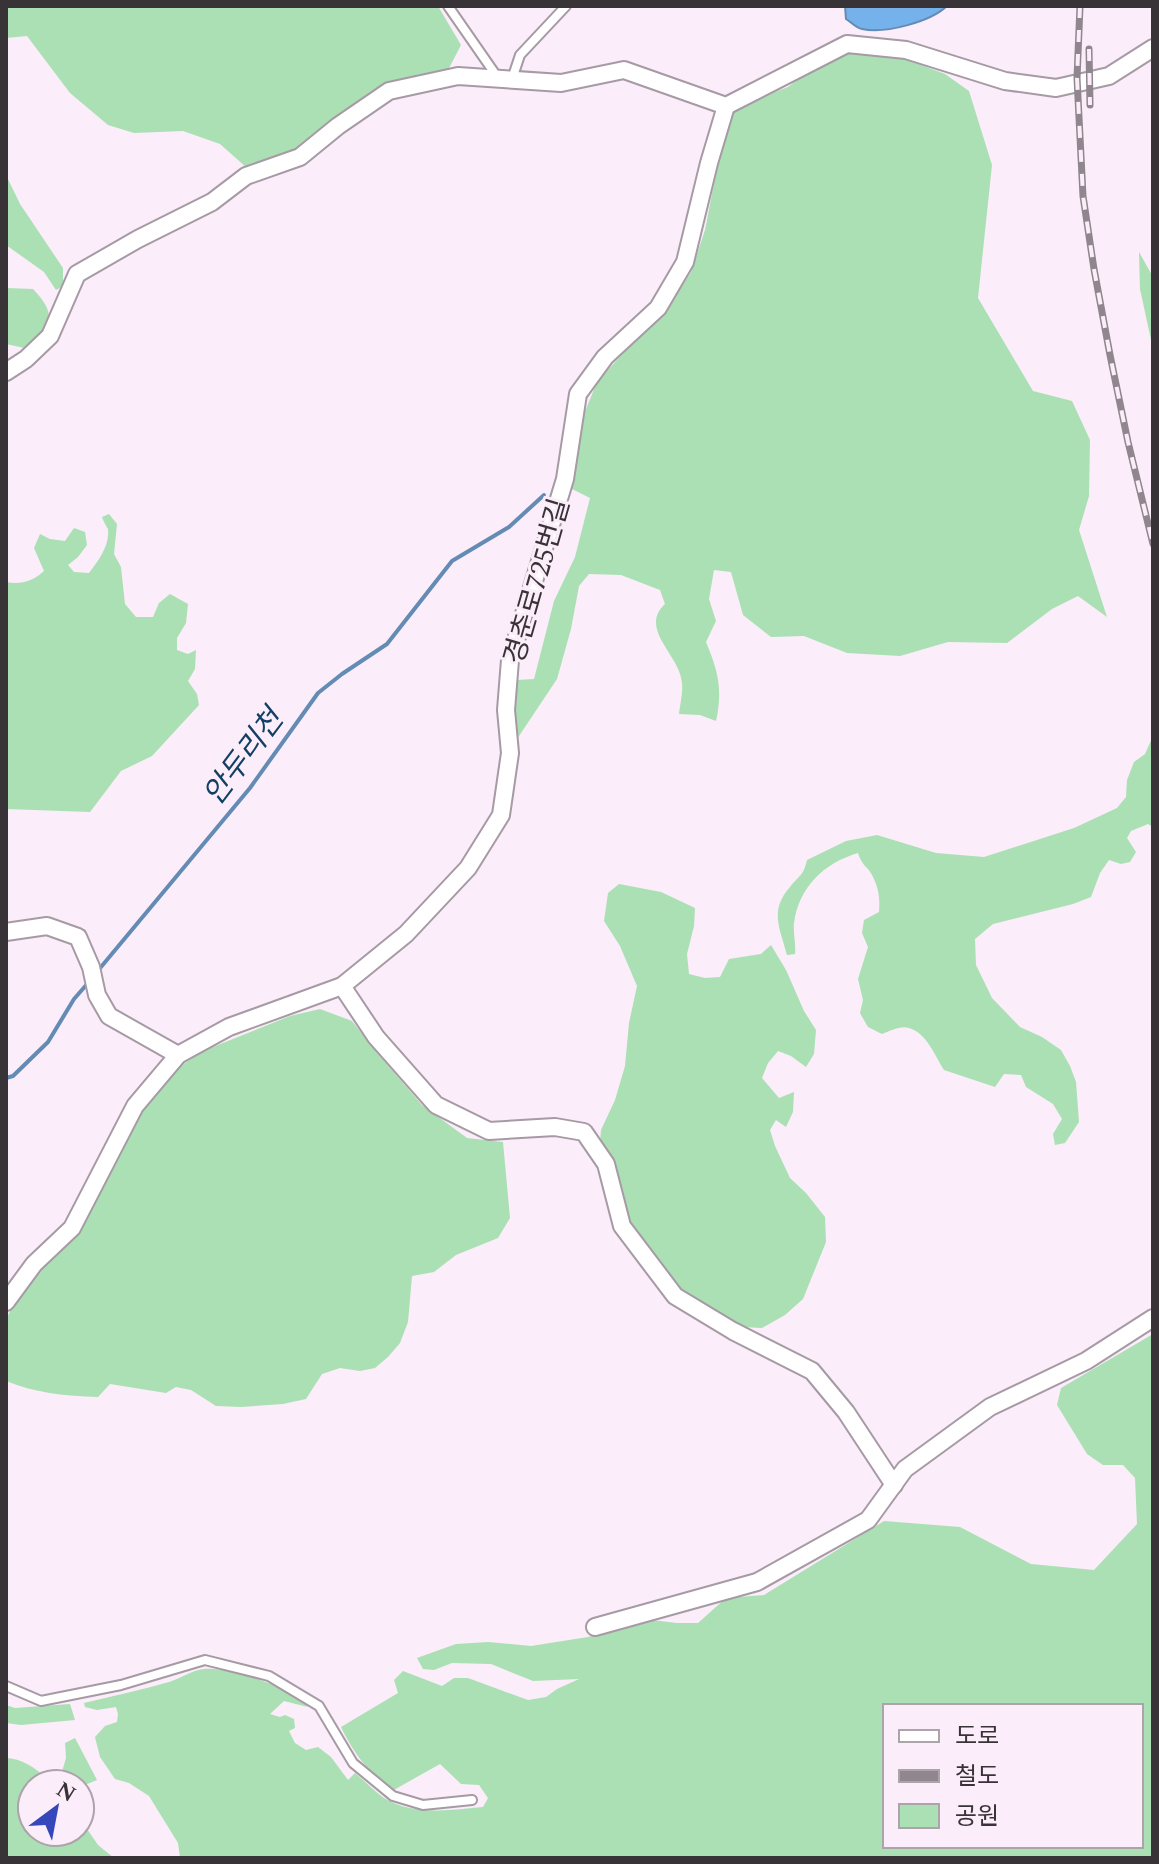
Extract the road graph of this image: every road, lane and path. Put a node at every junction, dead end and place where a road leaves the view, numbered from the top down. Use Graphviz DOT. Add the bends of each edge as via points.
graph roads {
  1 [pos="448,6"];
  2 [pos="566,6"];
  3 [pos="1153,48"];
  4 [pos="505,79"];
  5 [pos="726,106"];
  6 [pos="6,372"];
  7 [pos="6,932"];
  8 [pos="342,986"];
  9 [pos="178,1055"];
  10 [pos="6,1302"];
  11 [pos="1153,1318"];
  12 [pos="894,1485"];
  13 [pos="595,1627"];
  14 [pos="6,1686"];
  15 [pos="472,1800"];
  1 -- 4 [label="lane"];
  2 -- 4 [label="lane"];
  3 -- 5 [label="street" via="1109,76 1056,88 1005,81 906,50 847,44"];
  4 -- 5 [label="street" via="561,83 624,70"];
  4 -- 6 [label="street" via="458,76 389,91 300,157 246,176 212,202 77,274 50,336"];
  5 -- 8 [label="street, 경춘로725번길" via="685,262 658,308 605,357 578,394 565,479 510,660 510,753 501,815 468,868 406,934"];
  7 -- 9 [label="street" via="47,926 78,937 109,1016"];
  8 -- 9 [label="street, 경춘로725번길" via="229,1027"];
  8 -- 12 [label="street" via="376,1037 436,1105 489,1131 555,1127 584,1132 606,1164 622,1226 675,1296 812,1371"];
  9 -- 10 [label="street, 경춘로725번길" via="135,1106 72,1228 34,1264"];
  11 -- 12 [label="street" via="1086,1361 990,1407 905,1469"];
  12 -- 13 [label="street" via="868,1520 757,1582"];
  14 -- 15 [label="lane" via="41,1701 205,1660 269,1676 319,1706 353,1763 393,1796 423,1805"];
}
